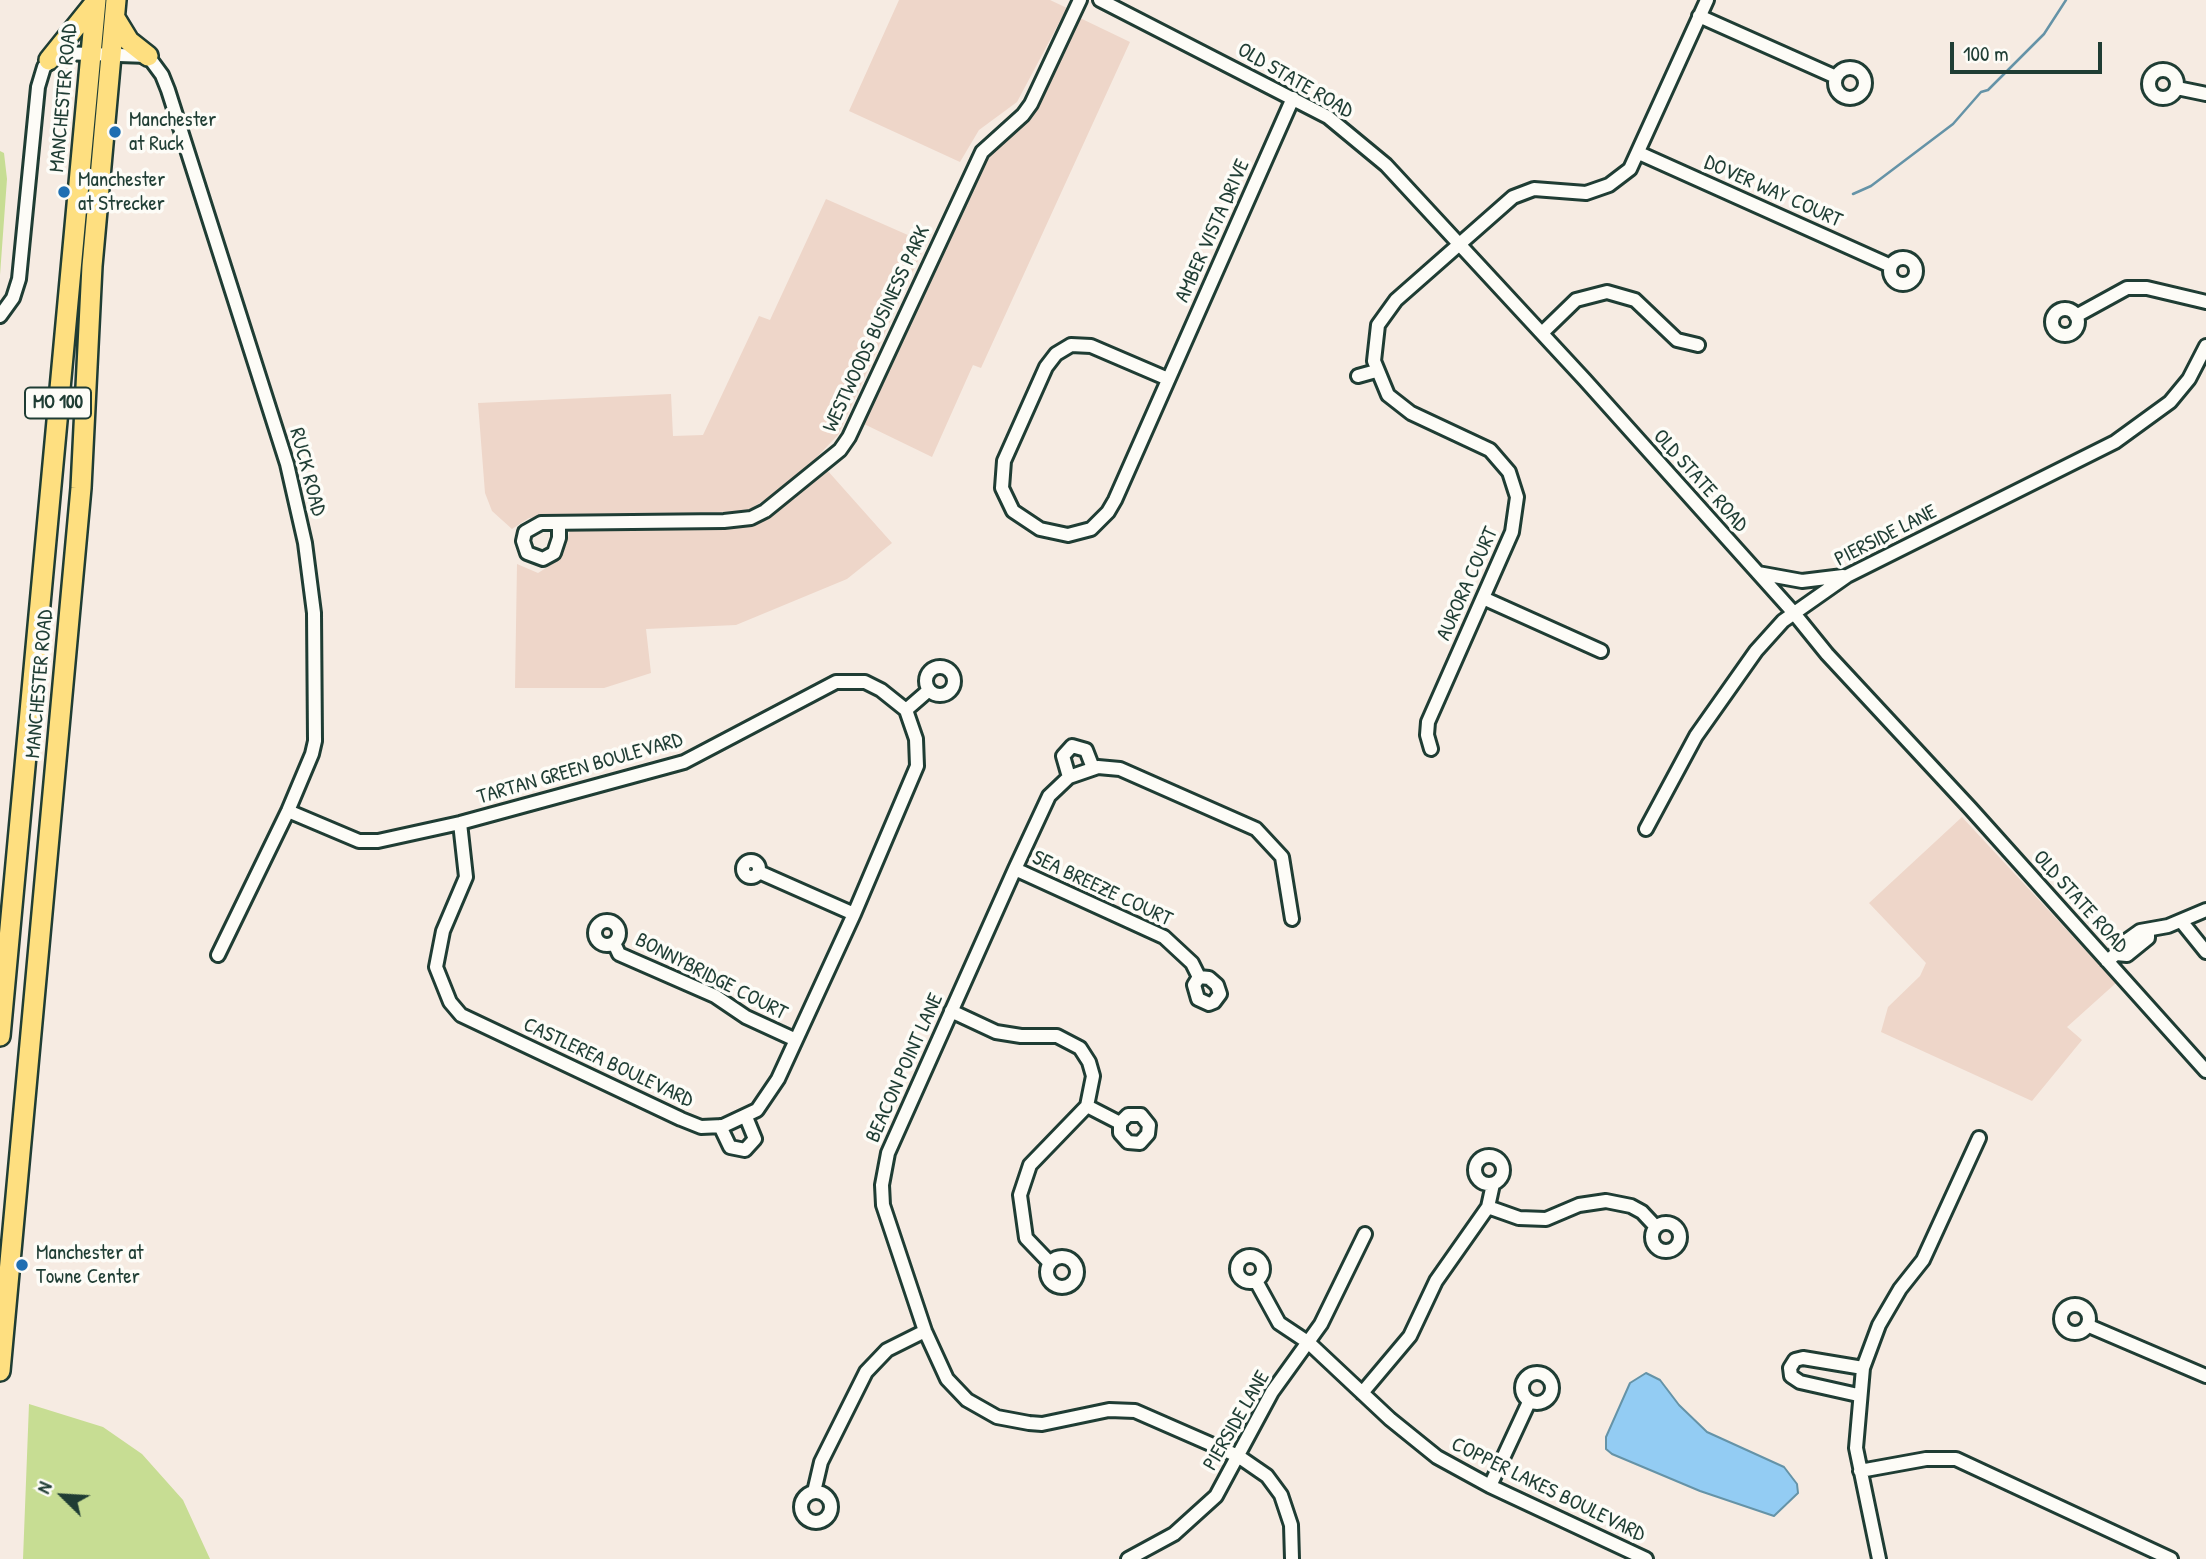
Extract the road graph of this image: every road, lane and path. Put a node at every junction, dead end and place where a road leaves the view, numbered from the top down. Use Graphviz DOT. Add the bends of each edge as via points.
graph roads {
  1 [pos="96,0"];
  2 [pos="1080,0"];
  3 [pos="1100,0"];
  4 [pos="1707,0"];
  5 [pos="116,9"];
  6 [pos="1699,16"];
  7 [pos="91,53"];
  8 [pos="112,54"];
  9 [pos="148,56"];
  10 [pos="49,60"];
  11 [pos="1836,77"];
  12 [pos="2178,88"];
  13 [pos="2206,94"];
  14 [pos="1293,98"];
  15 [pos="1639,153"];
  16 [pos="1459,242"];
  17 [pos="1891,266"];
  18 [pos="2206,302"];
  19 [pos="0,316"];
  20 [pos="2076,316"];
  21 [pos="1542,333"];
  22 [pos="1698,345"];
  23 [pos="2206,346"];
  24 [pos="1376,371"];
  25 [pos="1358,376"];
  26 [pos="1168,379"];
  27 [pos="558,524"];
  28 [pos="1758,573"];
  29 [pos="1847,576"];
  30 [pos="1483,598"];
  31 [pos="1793,612"];
  32 [pos="1601,651"];
  33 [pos="929,690"];
  34 [pos="906,710"];
  35 [pos="1431,749"];
  36 [pos="1093,768"];
  37 [pos="1069,777"];
  38 [pos="288,811"];
  39 [pos="460,823"];
  40 [pos="1646,829"];
  41 [pos="1015,869"];
  42 [pos="758,872"];
  43 [pos="2206,910"];
  44 [pos="854,914"];
  45 [pos="1292,919"];
  46 [pos="2181,921"];
  47 [pos="614,943"];
  48 [pos="2206,952"];
  49 [pos="218,955"];
  50 [pos="2112,957"];
  51 [pos="1199,976"];
  52 [pos="951,1011"];
  53 [pos="0,1036"];
  54 [pos="796,1040"];
  55 [pos="2206,1071"];
  56 [pos="1087,1106"];
  57 [pos="746,1117"];
  58 [pos="1120,1123"];
  59 [pos="720,1126"];
  60 [pos="1979,1138"];
  61 [pos="1493,1184"];
  62 [pos="16,1196"];
  63 [pos="1488,1207"];
  64 [pos="0,1215"];
  65 [pos="1657,1227"];
  66 [pos="1364,1234"];
  67 [pos="0,1251"];
  68 [pos="1049,1262"];
  69 [pos="1256,1281"];
  70 [pos="8,1286"];
  71 [pos="2089,1326"];
  72 [pos="925,1331"];
  73 [pos="1309,1343"];
  74 [pos="1863,1368"];
  75 [pos="0,1371"];
  76 [pos="2206,1376"];
  77 [pos="1362,1393"];
  78 [pos="1858,1395"];
  79 [pos="1529,1402"];
  80 [pos="1238,1456"];
  81 [pos="1860,1471"];
  82 [pos="1490,1486"];
  83 [pos="814,1492"];
  84 [pos="1128,1559"];
  85 [pos="1292,1559"];
  86 [pos="1646,1559"];
  87 [pos="1879,1559"];
  88 [pos="2171,1559"];
  1 -- 7 [label="highway, MANCHESTER ROAD / MO 100"];
  1 -- 10 [label="highway"];
  2 -- 27 [label="street, WESTWOODS BUSINESS PARK" via="1024,115 982,152 840,450 751,518"];
  3 -- 14 [label="street, OLD STATE ROAD"];
  4 -- 6 [label="street"];
  5 -- 8 [label="highway, MANCHESTER ROAD / MO 100"];
  5 -- 9 [label="highway" via="129,41"];
  6 -- 11 [label="street"];
  6 -- 15 [label="street"];
  7 -- 8 [label="street"];
  7 -- 10 [label="street" via="61,53"];
  7 -- 53 [label="highway, MANCHESTER ROAD / MO 100"];
  8 -- 9 [label="street"];
  8 -- 62 [label="highway, MANCHESTER ROAD / MO 100" via="92,266 81,488"];
  9 -- 38 [label="street, RUCK ROAD" via="168,90 287,464 305,542 314,613 315,741"];
  10 -- 19 [label="street" via="38,87 19,279"];
  12 -- 13 [label="street"];
  14 -- 16 [label="street, OLD STATE ROAD" via="1328,117 1362,144"];
  14 -- 26 [label="street, AMBER VISTA DRIVE"];
  15 -- 16 [label="street" via="1619,179 1595,191 1572,195 1534,189 1524,192"];
  15 -- 17 [label="street, DOVER WAY COURT"];
  16 -- 21 [label="street, OLD STATE ROAD"];
  16 -- 24 [label="street" via="1382,317 1373,347"];
  18 -- 20 [label="street" via="2127,288"];
  21 -- 22 [label="street" via="1576,300 1607,292 1635,300 1676,340"];
  21 -- 28 [label="street, OLD STATE ROAD"];
  23 -- 29 [label="street, PIERSIDE LANE" via="2189,379 2170,402 2115,442"];
  24 -- 25 [label="street"];
  24 -- 30 [label="street, AURORA COURT" via="1384,389 1402,408 1490,450 1508,472 1517,497 1515,523"];
  26 -- 26 [label="street, AMBER VISTA DRIVE" via="1115,500 1100,522 1080,533 1057,534 1025,522 1013,511 1002,488 1004,461 1056,354 1071,345 1091,346"];
  28 -- 29 [label="street" via="1802,581"];
  28 -- 31 [label="street, OLD STATE ROAD"];
  29 -- 31 [label="street, PIERSIDE LANE"];
  30 -- 32 [label="street"];
  30 -- 35 [label="street, AURORA COURT" via="1428,722"];
  31 -- 40 [label="street, PIERSIDE LANE" via="1764,640 1701,729"];
  31 -- 50 [label="street, OLD STATE ROAD" via="1827,654"];
  33 -- 34 [label="street"];
  34 -- 39 [label="street, TARTAN GREEN BOULEVARD" via="865,682 836,682 684,762"];
  34 -- 44 [label="street, CASTLEREA BOULEVARD" via="916,739 917,766"];
  36 -- 37 [label="street, BEACON POINT LANE"];
  36 -- 37 [label="street" via="1086,750 1072,746 1063,756"];
  36 -- 45 [label="street, BEACON POINT LANE" via="1120,769 1256,829 1282,857"];
  37 -- 41 [label="street, BEACON POINT LANE" via="1049,796"];
  38 -- 39 [label="street, TARTAN GREEN BOULEVARD" via="359,841"];
  38 -- 49 [label="street, RUCK ROAD"];
  39 -- 59 [label="street, CASTLEREA BOULEVARD" via="466,877 443,931 436,967 450,1002 461,1015 681,1119 701,1127"];
  41 -- 51 [label="street, SEA BREEZE COURT" via="1150,929 1178,949"];
  41 -- 52 [label="street, BEACON POINT LANE"];
  42 -- 44 [label="street"];
  43 -- 46 [label="street"];
  44 -- 54 [label="street, CASTLEREA BOULEVARD"];
  46 -- 48 [label="street"];
  46 -- 50 [label="street" via="2140,931"];
  47 -- 54 [label="street, BONNYBRIDGE COURT" via="620,954 715,996 746,1017"];
  50 -- 55 [label="street, OLD STATE ROAD"];
  52 -- 56 [label="street" via="996,1032 1057,1036 1080,1048 1093,1076"];
  52 -- 72 [label="street, BEACON POINT LANE" via="883,1174 883,1205"];
  54 -- 57 [label="street, CASTLEREA BOULEVARD" via="763,1104"];
  56 -- 58 [label="street"];
  56 -- 68 [label="street" via="1030,1165 1020,1195 1026,1238"];
  57 -- 59 [label="street, CASTLEREA BOULEVARD"];
  57 -- 59 [label="street" via="755,1139 746,1150 730,1147"];
  60 -- 74 [label="street" via="1923,1260 1879,1325"];
  61 -- 63 [label="street"];
  62 -- 64 [label="highway"];
  62 -- 70 [label="highway, MANCHESTER ROAD / MO 100"];
  63 -- 65 [label="street" via="1519,1217 1546,1219 1579,1205 1606,1201 1632,1206"];
  63 -- 77 [label="street" via="1436,1281 1410,1336"];
  66 -- 73 [label="street, PIERSIDE LANE"];
  67 -- 70 [label="highway"];
  69 -- 73 [label="street, COPPER LAKES BOULEVARD" via="1279,1322"];
  70 -- 75 [label="highway, MANCHESTER ROAD / MO 100"];
  71 -- 76 [label="street"];
  72 -- 80 [label="street, BEACON POINT LANE" via="947,1379 967,1401 997,1417 1042,1424 1109,1410 1135,1412"];
  72 -- 83 [label="street" via="887,1350 866,1372 821,1462"];
  73 -- 77 [label="street, COPPER LAKES BOULEVARD"];
  73 -- 80 [label="street, PIERSIDE LANE" via="1272,1392"];
  74 -- 78 [label="street"];
  74 -- 78 [label="street" via="1803,1358 1790,1368 1791,1376 1800,1382"];
  77 -- 82 [label="street, COPPER LAKES BOULEVARD" via="1437,1457"];
  78 -- 81 [label="street"];
  79 -- 82 [label="street"];
  80 -- 84 [label="street, PIERSIDE LANE" via="1216,1496 1200,1514"];
  80 -- 85 [label="street, BEACON POINT LANE" via="1267,1476 1281,1495 1292,1525"];
  81 -- 87 [label="street"];
  81 -- 88 [label="street" via="1926,1459 1956,1459"];
  82 -- 86 [label="street, COPPER LAKES BOULEVARD"];
}
